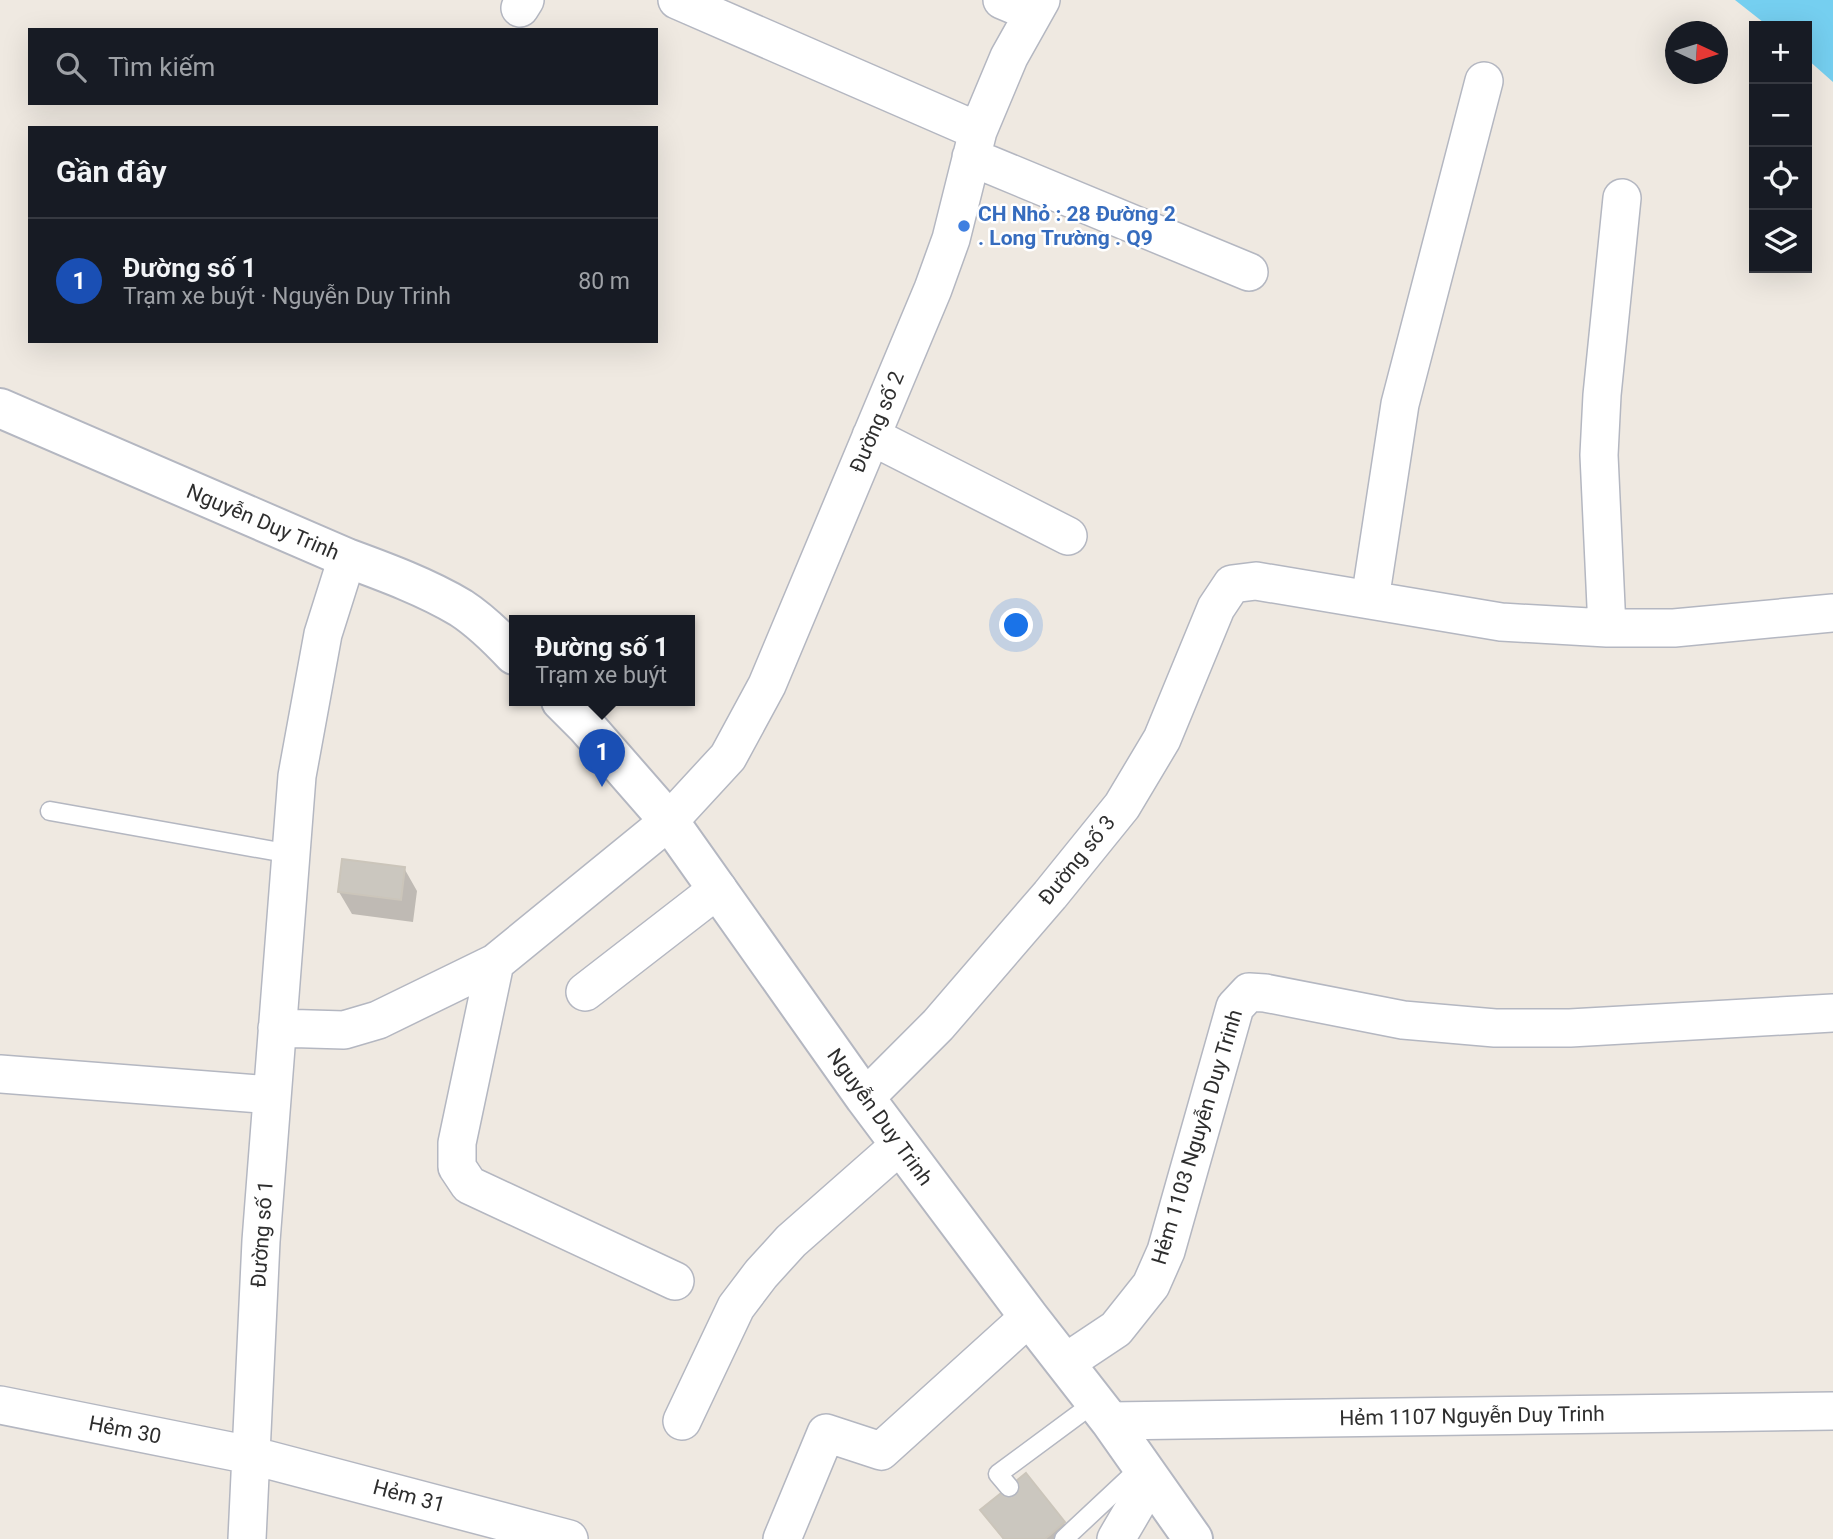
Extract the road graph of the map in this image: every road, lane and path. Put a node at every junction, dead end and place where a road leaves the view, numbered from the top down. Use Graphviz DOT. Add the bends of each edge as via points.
graph roads {
  1 [pos="677,0"];
  2 [pos="1025,4"];
  3 [pos="1484,81"];
  4 [pos="975,144"];
  5 [pos="1622,198"];
  6 [pos="1249,272"];
  7 [pos="0,408"];
  8 [pos="871,436"];
  9 [pos="1068,536"];
  10 [pos="347,558"];
  11 [pos="1370,600"];
  12 [pos="1833,613"];
  13 [pos="1607,628"];
  14 [pos="509,650"];
  15 [pos="566,706"];
  16 [pos="51,811"];
  17 [pos="669,821"];
  18 [pos="291,854"];
  19 [pos="718,889"];
  20 [pos="495,963"];
  21 [pos="585,992"];
  22 [pos="1833,1013"];
  23 [pos="277,1028"];
  24 [pos="0,1074"];
  25 [pos="272,1095"];
  26 [pos="864,1098"];
  27 [pos="900,1145"];
  28 [pos="675,1281"];
  29 [pos="1029,1317"];
  30 [pos="1065,1363"];
  31 [pos="0,1405"];
  32 [pos="1833,1411"];
  33 [pos="1102,1412"];
  34 [pos="682,1421"];
  35 [pos="250,1455"];
  36 [pos="1146,1474"];
  37 [pos="1009,1487"];
  38 [pos="1055,1538"];
  39 [pos="247,1539"];
  40 [pos="569,1539"];
  41 [pos="782,1539"];
  42 [pos="1116,1539"];
  43 [pos="1193,1539"];
  1 -- 4 [label="street"];
  2 -- 4 [label="street, Đường số 2"];
  3 -- 11 [label="street" via="1400,404"];
  4 -- 6 [label="street"];
  4 -- 8 [label="street, Đường số 2" via="951,239"];
  5 -- 13 [label="street" via="1599,455"];
  7 -- 10 [label="main road, Nguyễn Duy Trinh"];
  8 -- 9 [label="street"];
  8 -- 17 [label="street, Đường số 2" via="767,685 728,757"];
  10 -- 14 [label="main road, Nguyễn Duy Trinh" via="461,608"];
  10 -- 18 [label="street, Đường số 1" via="323,634 297,776"];
  11 -- 13 [label="street" via="1501,622"];
  11 -- 26 [label="street, Đường số 3" via="1256,581 1232,584 1216,608 1163,739 1122,806 938,1025"];
  12 -- 13 [label="street" via="1674,628"];
  15 -- 17 [label="main road, Nguyễn Duy Trinh"];
  16 -- 18 [label="lane"];
  17 -- 19 [label="main road, Nguyễn Duy Trinh"];
  17 -- 20 [label="street, Đường số 2"];
  18 -- 23 [label="street, Đường số 1"];
  19 -- 21 [label="street"];
  19 -- 26 [label="main road, Nguyễn Duy Trinh"];
  20 -- 23 [label="street, Đường số 2" via="378,1020 344,1030"];
  20 -- 28 [label="street" via="457,1143 457,1167 469,1185"];
  22 -- 30 [label="street, Hẻm 1103 Nguyễn Duy Trinh" via="1495,1028 1403,1020 1249,992 1235,1007 1166,1251 1151,1285 1116,1329"];
  23 -- 25 [label="street, Đường số 1"];
  24 -- 25 [label="street"];
  25 -- 35 [label="street, Đường số 1"];
  26 -- 27 [label="main road, Nguyễn Duy Trinh"];
  27 -- 29 [label="main road, Nguyễn Duy Trinh"];
  27 -- 34 [label="street" via="791,1241 761,1274 736,1307"];
  29 -- 30 [label="main road, Nguyễn Duy Trinh"];
  29 -- 41 [label="street" via="881,1451 826,1433"];
  30 -- 33 [label="main road, Nguyễn Duy Trinh"];
  31 -- 35 [label="street, Hẻm 30"];
  32 -- 33 [label="street, Hẻm 1107 Nguyễn Duy Trinh"];
  33 -- 36 [label="main road, Nguyễn Duy Trinh"];
  33 -- 37 [label="lane" via="998,1474"];
  35 -- 39 [label="street, Đường số 1"];
  35 -- 40 [label="street, Hẻm 31"];
  36 -- 38 [label="lane"];
  36 -- 42 [label="street"];
  36 -- 43 [label="main road, Nguyễn Duy Trinh"];
}
